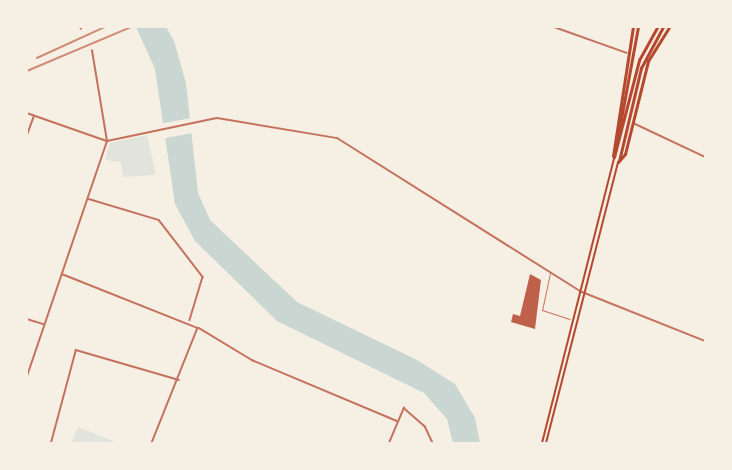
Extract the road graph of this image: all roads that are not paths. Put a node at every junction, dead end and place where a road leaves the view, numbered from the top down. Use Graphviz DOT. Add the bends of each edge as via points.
graph roads {
  1 [pos="554,27"];
  2 [pos="633,27"];
  3 [pos="638,27"];
  4 [pos="657,27"];
  5 [pos="663,27"];
  6 [pos="669,27"];
  7 [pos="92,50"];
  8 [pos="627,53"];
  9 [pos="27,113"];
  10 [pos="34,116"];
  11 [pos="625,117"];
  12 [pos="633,123"];
  13 [pos="27,135"];
  14 [pos="107,141"];
  15 [pos="705,157"];
  16 [pos="614,158"];
  17 [pos="618,162"];
  18 [pos="88,199"];
  19 [pos="551,272"];
  20 [pos="62,274"];
  21 [pos="584,292"];
  22 [pos="27,319"];
  23 [pos="190,321"];
  24 [pos="575,321"];
  25 [pos="45,325"];
  26 [pos="198,327"];
  27 [pos="705,341"];
  28 [pos="27,376"];
  29 [pos="180,381"];
  30 [pos="397,421"];
  31 [pos="51,443"];
  32 [pos="152,443"];
  33 [pos="389,443"];
  34 [pos="433,443"];
  35 [pos="544,443"];
  1 -- 8 [label="street"];
  2 -- 8 [label="main road"];
  3 -- 11 [label="main road"];
  4 -- 11 [label="main road" via="639,60"];
  5 -- 11 [label="main road" via="641,68"];
  6 -- 12 [label="main road" via="648,61"];
  7 -- 14 [label="street"];
  8 -- 16 [label="main road"];
  9 -- 10 [label="street"];
  10 -- 13 [label="street"];
  10 -- 14 [label="street"];
  11 -- 16 [label="main road"];
  11 -- 17 [label="main road"];
  12 -- 15 [label="street"];
  12 -- 17 [label="main road"];
  14 -- 18 [label="street"];
  14 -- 19 [label="street" via="237,118 351,143"];
  16 -- 21 [label="main road"];
  17 -- 21 [label="main road"];
  18 -- 20 [label="street"];
  18 -- 23 [label="street" via="159,220 202,277"];
  19 -- 21 [label="street"];
  19 -- 24 [label="lane" via="544,281 543,310"];
  20 -- 23 [label="street"];
  20 -- 25 [label="street"];
  21 -- 24 [label="main road"];
  21 -- 27 [label="street"];
  21 -- 35 [label="main road"];
  22 -- 25 [label="street"];
  23 -- 26 [label="street"];
  24 -- 35 [label="main road"];
  25 -- 28 [label="street"];
  26 -- 29 [label="street"];
  26 -- 30 [label="street" via="252,360"];
  29 -- 31 [label="street" via="76,350"];
  29 -- 32 [label="street"];
  30 -- 33 [label="street"];
  30 -- 34 [label="street" via="404,408 425,426"];
}
